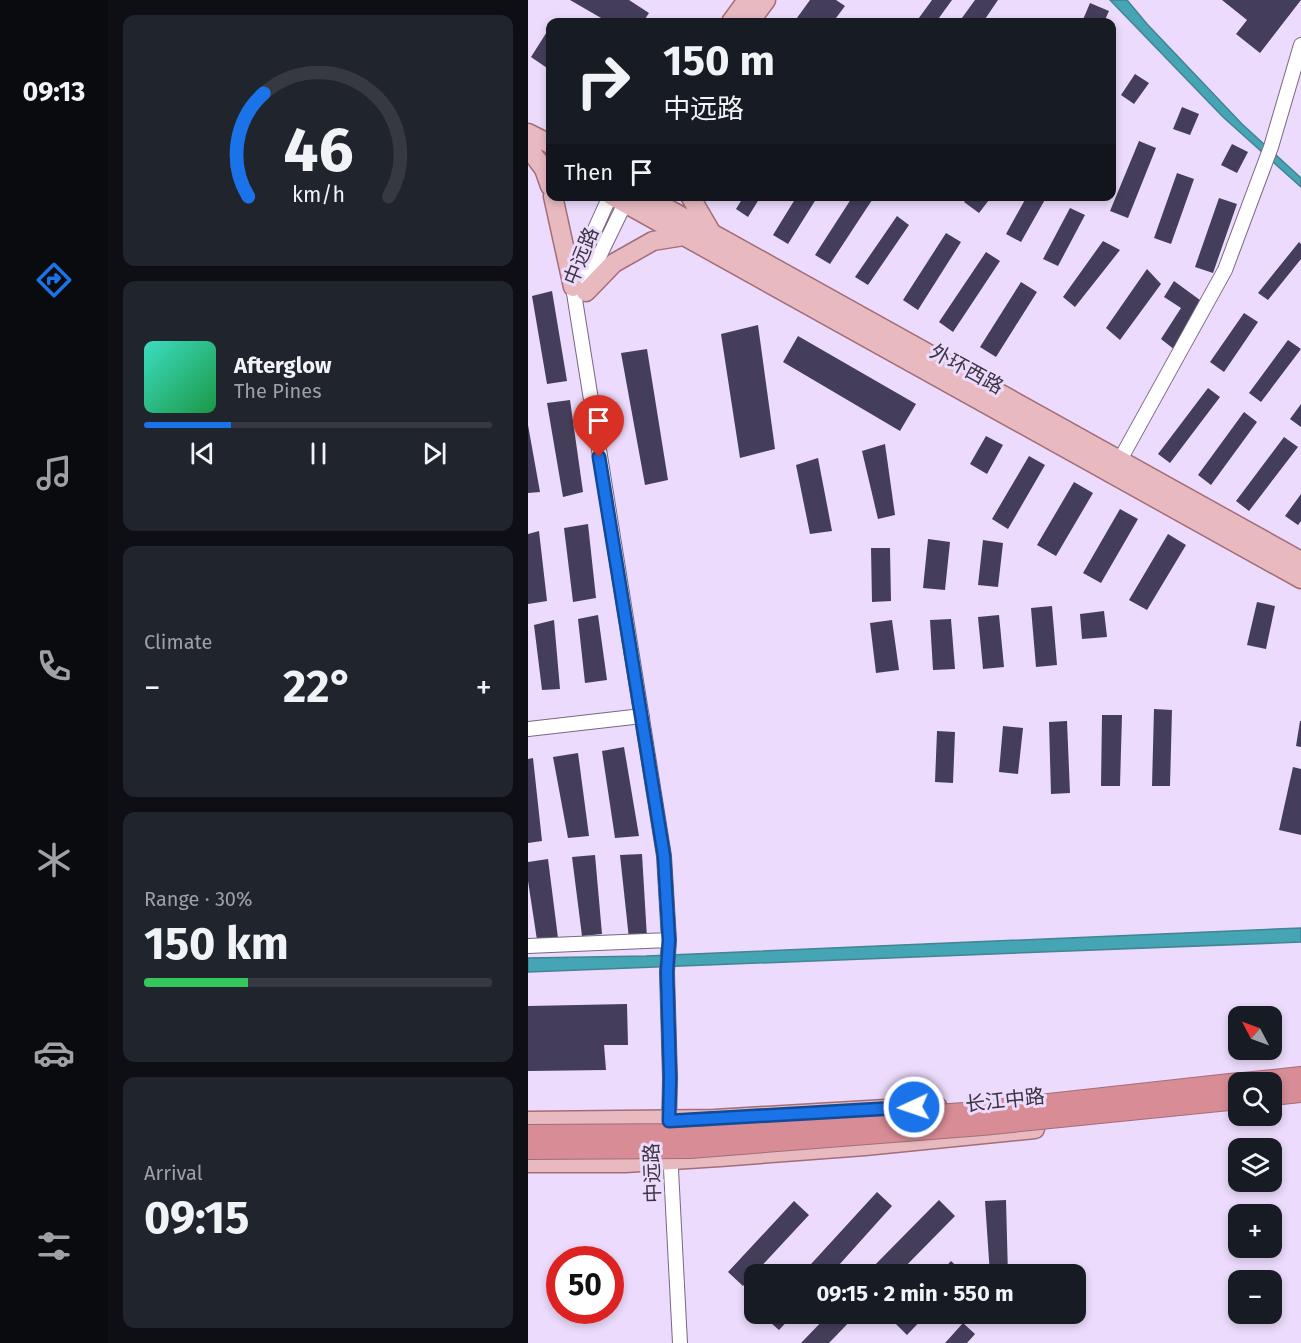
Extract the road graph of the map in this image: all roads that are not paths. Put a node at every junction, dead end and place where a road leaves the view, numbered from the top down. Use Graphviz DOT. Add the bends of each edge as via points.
graph roads {
  1 [pos="747,0"];
  2 [pos="766,0"];
  3 [pos="734,18"];
  4 [pos="753,18"];
  5 [pos="1301,45"];
  6 [pos="546,134"];
  7 [pos="529,141"];
  8 [pos="546,143"];
  9 [pos="546,157"];
  10 [pos="546,175"];
  11 [pos="554,201"];
  12 [pos="618,201"];
  13 [pos="624,201"];
  14 [pos="654,201"];
  15 [pos="693,201"];
  16 [pos="712,234"];
  17 [pos="684,236"];
  18 [pos="580,289"];
  19 [pos="1116,467"];
  20 [pos="1301,561"];
  21 [pos="1301,579"];
  22 [pos="642,716"];
  23 [pos="528,729"];
  24 [pos="668,945"];
  25 [pos="528,946"];
  26 [pos="1301,1069"];
  27 [pos="1301,1077"];
  28 [pos="1282,1079"];
  29 [pos="1228,1084"];
  30 [pos="1301,1092"];
  31 [pos="1282,1094"];
  32 [pos="1228,1100"];
  33 [pos="1301,1101"];
  34 [pos="1282,1103"];
  35 [pos="1228,1108"];
  36 [pos="528,1121"];
  37 [pos="669,1121"];
  38 [pos="528,1135"];
  39 [pos="528,1149"];
  40 [pos="671,1160"];
  41 [pos="528,1163"];
  42 [pos="680,1343"];
  1 -- 3 [label="main road"];
  2 -- 4 [label="main road"];
  5 -- 19 [label="street" via="1271,147 1225,270"];
  6 -- 7 [label="main road"];
  7 -- 8 [label="main road"];
  7 -- 9 [label="main road"];
  7 -- 10 [label="main road"];
  11 -- 18 [label="main road"];
  12 -- 18 [label="street, 中远路" via="594,267"];
  13 -- 17 [label="main road, 外环西路"];
  14 -- 16 [label="main road, 外环西路"];
  15 -- 16 [label="main road"];
  16 -- 19 [label="main road, 外环西路"];
  17 -- 18 [label="main road" via="653,241 614,263"];
  17 -- 19 [label="main road, 外环西路" via="1051,442"];
  18 -- 22 [label="street, 中远路" via="578,325"];
  19 -- 20 [label="main road, 外环西路"];
  19 -- 21 [label="main road, 外环西路"];
  22 -- 23 [label="street"];
  22 -- 24 [label="street, 中远路" via="664,856"];
  24 -- 25 [label="street"];
  24 -- 37 [label="street, 中远路"];
  26 -- 37 [label="main road, 长江中路" via="979,1103"];
  27 -- 28 [label="highway, 长江中路"];
  29 -- 38 [label="highway, 长江中路, bridge" via="977,1112 688,1134"];
  30 -- 31 [label="highway"];
  32 -- 39 [label="highway, 长江中路, bridge" via="690,1148"];
  33 -- 34 [label="main road"];
  35 -- 40 [label="main road, 长江中路" via="876,1145"];
  36 -- 37 [label="main road, 长江中路"];
  37 -- 40 [label="street, 中远路"];
  40 -- 41 [label="main road, 长江中路"];
  40 -- 42 [label="street, 中远路"];
}
